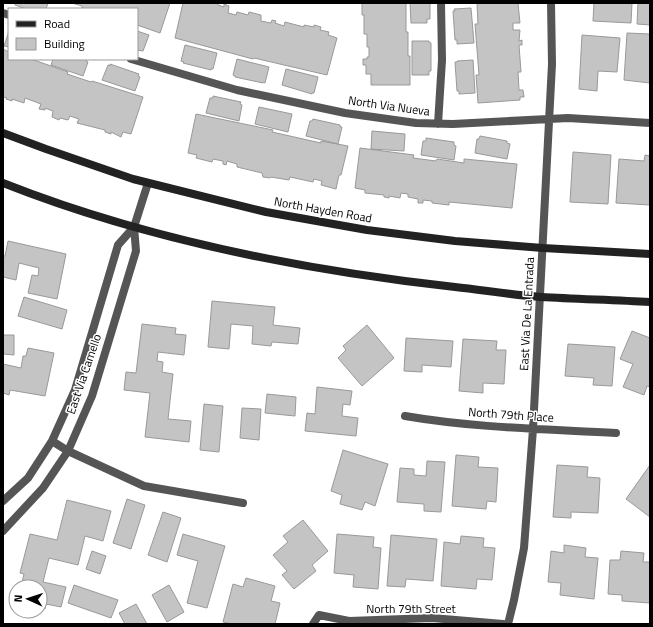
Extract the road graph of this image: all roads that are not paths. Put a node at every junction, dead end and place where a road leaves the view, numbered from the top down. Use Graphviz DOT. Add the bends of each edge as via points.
graph roads {
  1 [pos="441,3"];
  2 [pos="551,3"];
  3 [pos="134,60"];
  4 [pos="549,120"];
  5 [pos="650,123"];
  6 [pos="438,124"];
  7 [pos="3,133"];
  8 [pos="3,183"];
  9 [pos="148,183"];
  10 [pos="134,227"];
  11 [pos="543,248"];
  12 [pos="650,254"];
  13 [pos="540,297"];
  14 [pos="650,302"];
  15 [pos="406,416"];
  16 [pos="533,429"];
  17 [pos="616,433"];
  18 [pos="52,441"];
  19 [pos="68,451"];
  20 [pos="3,501"];
  21 [pos="243,503"];
  22 [pos="3,531"];
  23 [pos="313,624"];
  24 [pos="504,624"];
  25 [pos="508,624"];
  1 -- 6 [label="street" via="442,60"];
  2 -- 4 [label="street, East Via De La Entrada" via="552,64"];
  3 -- 6 [label="street, North Via Nueva" via="237,90 304,105 416,124"];
  4 -- 5 [label="street, North Via Nueva" via="568,118"];
  4 -- 6 [label="street, North Via Nueva"];
  4 -- 11 [label="street, East Via De La Entrada"];
  7 -- 9 [label="main road, North Hayden Road"];
  8 -- 10 [label="main road"];
  9 -- 10 [label="street, East Via Camello"];
  9 -- 11 [label="main road, North Hayden Road" via="266,212 366,230"];
  10 -- 13 [label="main road" via="251,257 323,270"];
  10 -- 18 [label="street, East Via Camello" via="118,245 75,390"];
  10 -- 19 [label="street, East Via Camello" via="134,258 92,396"];
  11 -- 12 [label="main road, North Hayden Road"];
  11 -- 13 [label="street, East Via De La Entrada"];
  13 -- 14 [label="main road"];
  13 -- 16 [label="street, East Via De La Entrada"];
  15 -- 16 [label="street, North 79th Place" via="434,421"];
  16 -- 17 [label="street, North 79th Place"];
  16 -- 25 [label="street, East Via De La Entrada" via="524,548"];
  18 -- 19 [label="street"];
  18 -- 20 [label="street, East Via Camello" via="28,478"];
  19 -- 21 [label="street" via="144,486"];
  19 -- 22 [label="street, East Via Camello" via="43,488"];
  23 -- 24 [label="street, North 79th Street" via="319,615 349,621 432,618"];
}
